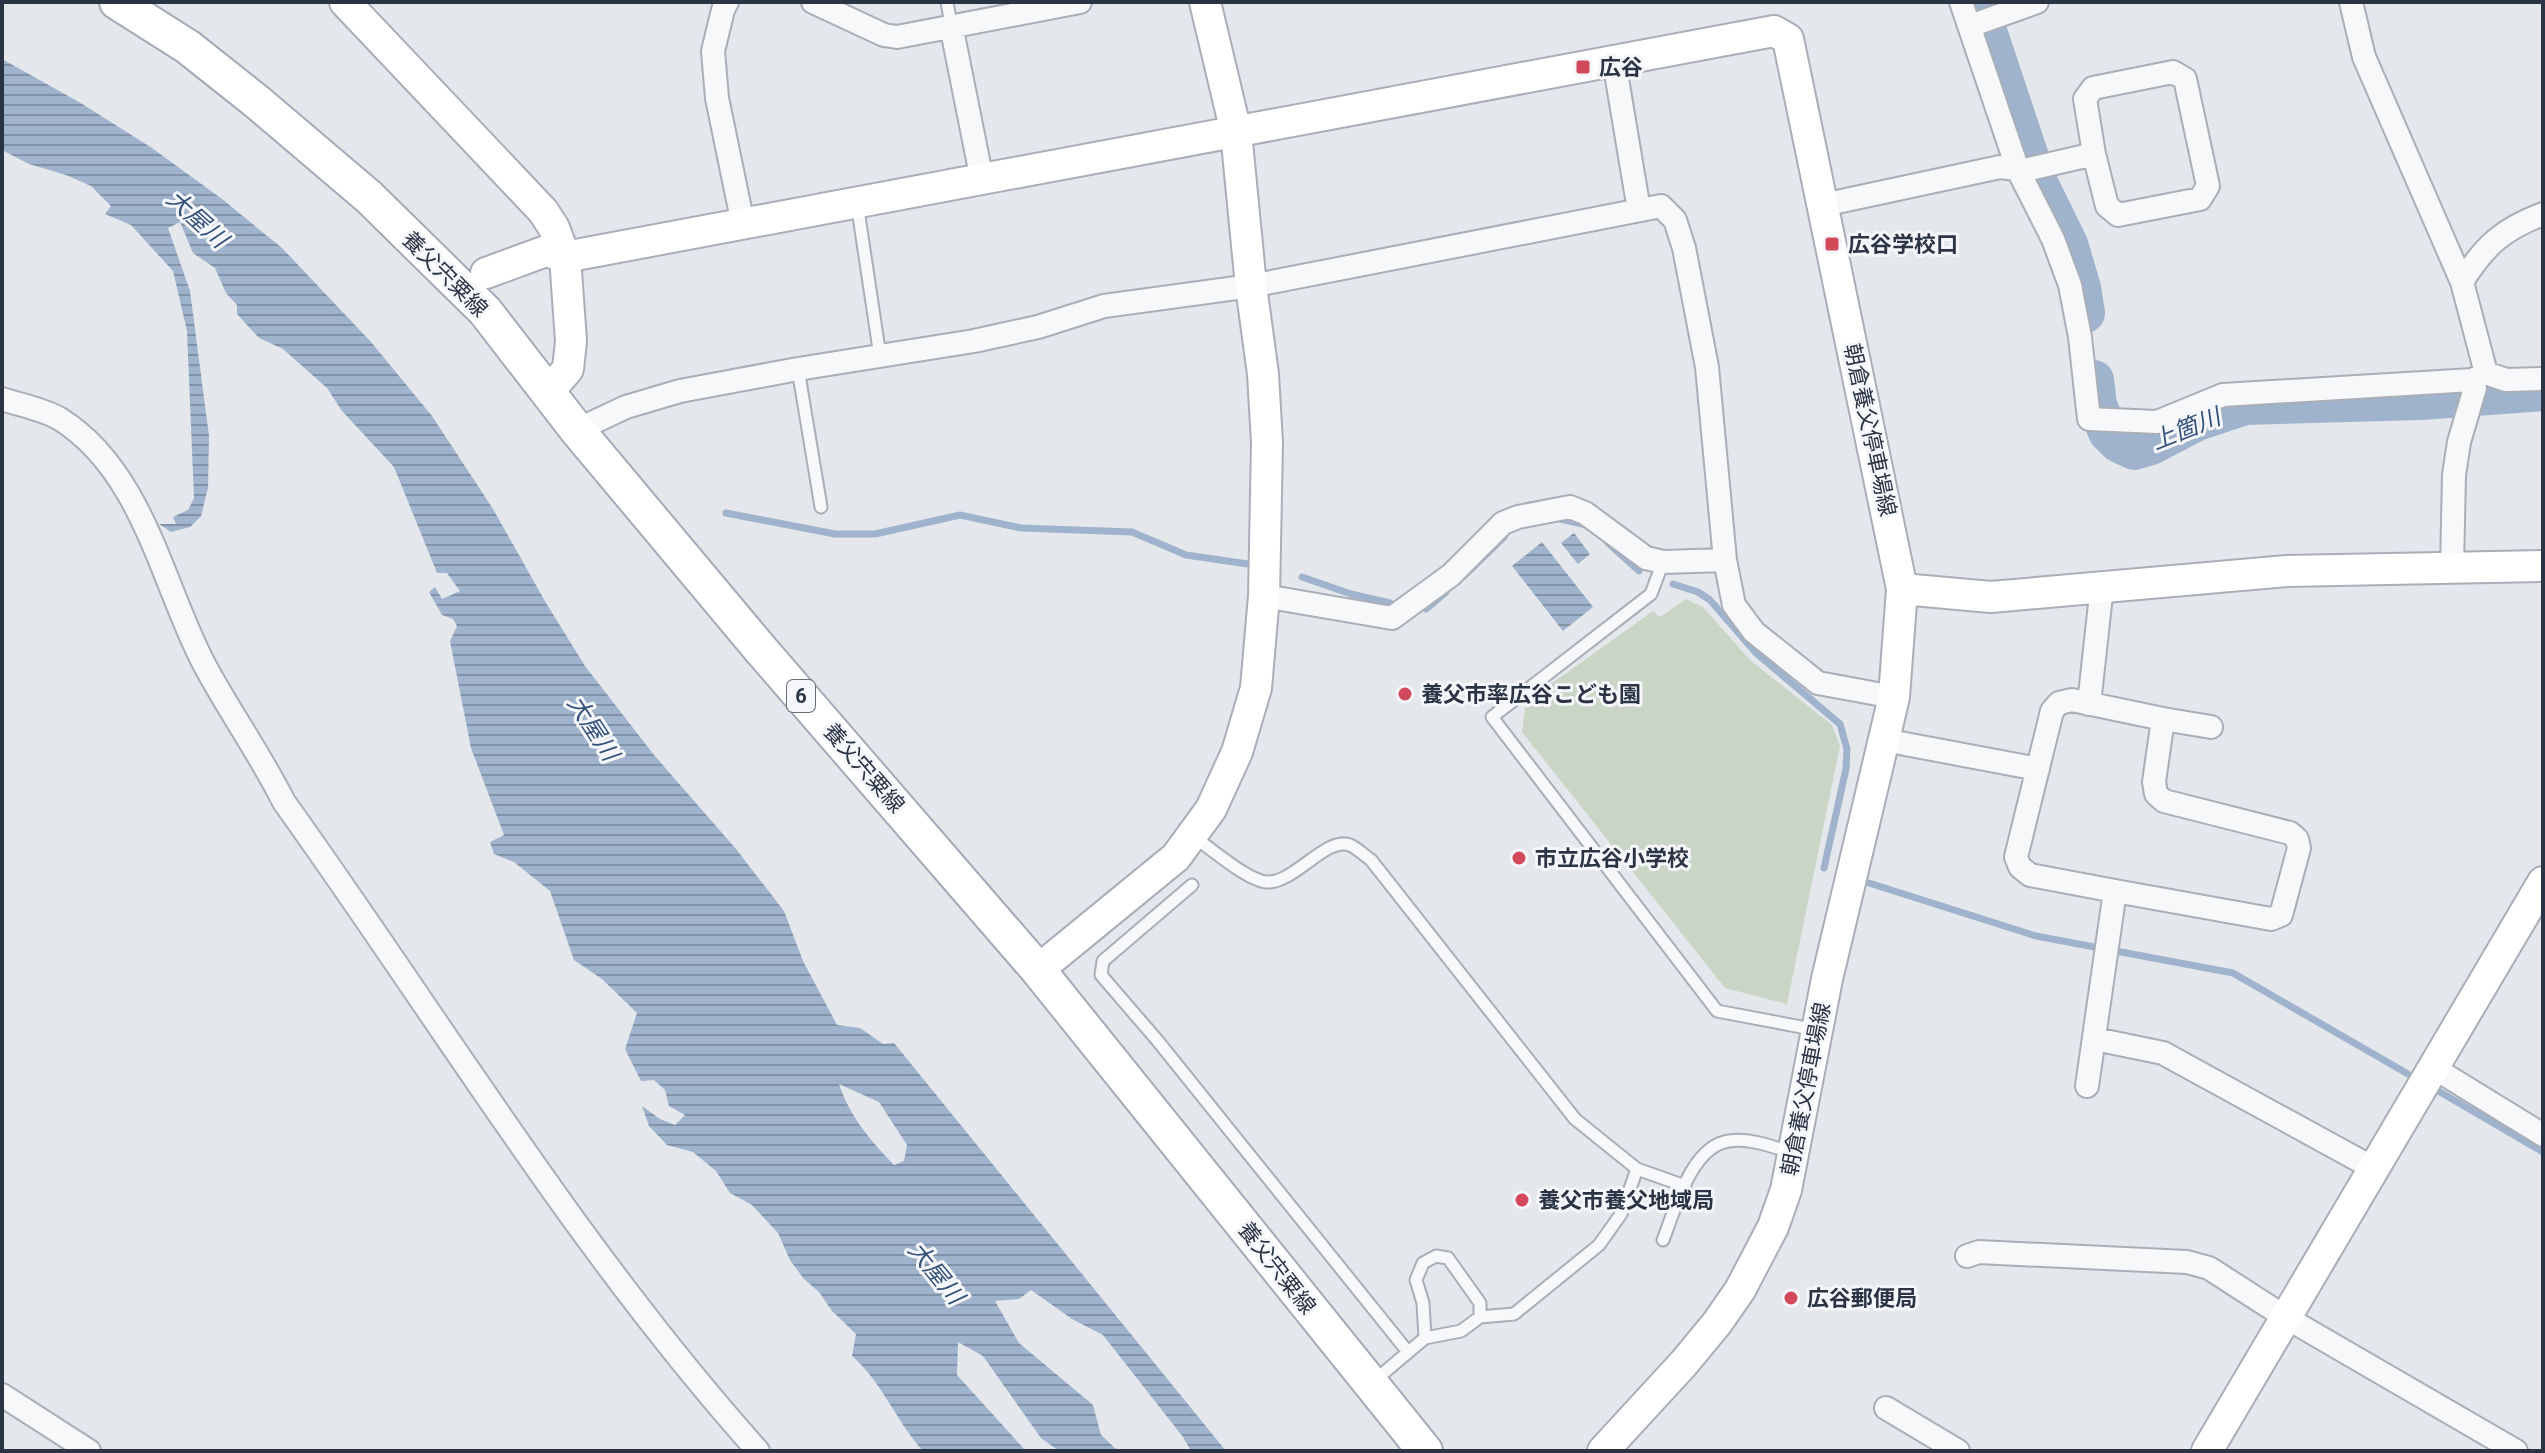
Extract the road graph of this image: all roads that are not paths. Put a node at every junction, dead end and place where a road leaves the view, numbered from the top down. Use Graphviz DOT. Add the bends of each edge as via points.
graph roads {
  1 [pos="117,2"];
  2 [pos="345,2"];
  3 [pos="727,2"];
  4 [pos="813,2"];
  5 [pos="947,2"];
  6 [pos="1080,2"];
  7 [pos="1205,2"];
  8 [pos="1961,2"];
  9 [pos="2037,2"];
  10 [pos="2351,2"];
  11 [pos="951,25"];
  12 [pos="1970,26"];
  13 [pos="1614,61"];
  14 [pos="1236,132"];
  15 [pos="2094,154"];
  16 [pos="2027,169"];
  17 [pos="982,180"];
  18 [pos="857,203"];
  19 [pos="1823,205"];
  20 [pos="1639,210"];
  21 [pos="2543,214"];
  22 [pos="743,224"];
  23 [pos="565,257"];
  24 [pos="486,273"];
  25 [pos="2462,282"];
  26 [pos="1251,286"];
  27 [pos="880,356"];
  28 [pos="798,369"];
  29 [pos="2543,379"];
  30 [pos="2476,386"];
  31 [pos="547,393"];
  32 [pos="2,399"];
  33 [pos="577,430"];
  34 [pos="821,507"];
  35 [pos="1725,560"];
  36 [pos="1663,562"];
  37 [pos="2543,566"];
  38 [pos="2452,568"];
  39 [pos="2102,586"];
  40 [pos="1902,589"];
  41 [pos="1264,596"];
  42 [pos="1894,697"];
  43 [pos="2089,704"];
  44 [pos="2163,719"];
  45 [pos="2211,727"];
  46 [pos="1884,740"];
  47 [pos="2038,769"];
  48 [pos="1192,836"];
  49 [pos="2543,882"];
  50 [pos="1192,885"];
  51 [pos="2115,891"];
  52 [pos="1038,970"];
  53 [pos="1818,1030"];
  54 [pos="2095,1039"];
  55 [pos="2434,1068"];
  56 [pos="2087,1086"];
  57 [pos="2543,1135"];
  58 [pos="1795,1153"];
  59 [pos="2373,1168"];
  60 [pos="1637,1169"];
  61 [pos="1685,1186"];
  62 [pos="1663,1240"];
  63 [pos="1967,1256"];
  64 [pos="1480,1317"];
  65 [pos="2285,1317"];
  66 [pos="1425,1338"];
  67 [pos="1408,1352"];
  68 [pos="1370,1384"];
  69 [pos="2,1395"];
  70 [pos="1886,1408"];
  71 [pos="89,1451"];
  72 [pos="758,1451"];
  73 [pos="1425,1451"];
  74 [pos="1603,1451"];
  75 [pos="1958,1451"];
  76 [pos="2207,1451"];
  77 [pos="2516,1451"];
  1 -- 31 [label="main road, 養父宍粟線 / 6" via="188,47 369,197 485,311"];
  2 -- 23 [label="street" via="543,211"];
  3 -- 22 [label="street" via="713,51 717,98"];
  4 -- 11 [label="street" via="884,35"];
  5 -- 11 [label="lane"];
  6 -- 11 [label="street"];
  7 -- 14 [label="street"];
  8 -- 12 [label="street"];
  9 -- 12 [label="street"];
  10 -- 25 [label="street" via="2364,57"];
  11 -- 17 [label="street"];
  12 -- 16 [label="street"];
  13 -- 14 [label="street, 朝倉養父停車場線"];
  13 -- 19 [label="street, 朝倉養父停車場線" via="1774,31 1788,39"];
  13 -- 20 [label="street"];
  14 -- 17 [label="street, 朝倉養父停車場線"];
  14 -- 26 [label="street"];
  15 -- 15 [label="street" via="2085,99 2093,88 2173,72 2185,79 2208,186 2200,199 2118,215 2107,206"];
  15 -- 16 [label="street"];
  16 -- 19 [label="street" via="2000,167"];
  16 -- 30 [label="street" via="2070,285 2089,419 2157,422 2223,395"];
  17 -- 18 [label="street, 朝倉養父停車場線"];
  18 -- 22 [label="street, 朝倉養父停車場線"];
  18 -- 27 [label="lane"];
  19 -- 40 [label="street, 朝倉養父停車場線"];
  20 -- 26 [label="street"];
  20 -- 35 [label="street" via="1661,206 1675,220 1684,248 1707,367"];
  21 -- 25 [label="street" via="2499,235"];
  22 -- 23 [label="street, 朝倉養父停車場線"];
  23 -- 24 [label="street, 朝倉養父停車場線" via="546,251"];
  23 -- 31 [label="street" via="568,369"];
  25 -- 30 [label="street"];
  26 -- 27 [label="street" via="1104,306 1038,327"];
  26 -- 41 [label="street" via="1266,411"];
  27 -- 28 [label="street"];
  28 -- 33 [label="street" via="680,391 626,407"];
  28 -- 34 [label="lane"];
  29 -- 30 [label="street"];
  30 -- 38 [label="street" via="2454,475"];
  31 -- 33 [label="main road, 養父宍粟線 / 6"];
  32 -- 72 [label="street" via="59,418 98,450 155,545 203,663 284,802 634,1303"];
  33 -- 52 [label="main road, 養父宍粟線 / 6"];
  35 -- 36 [label="street"];
  35 -- 42 [label="street" via="1734,605 1780,655 1818,683"];
  36 -- 41 [label="street" via="1646,558 1570,507 1503,523 1451,575 1392,618"];
  36 -- 53 [label="lane" via="1651,594 1492,717 1717,1011"];
  37 -- 38 [label="street"];
  38 -- 39 [label="street" via="2287,571"];
  39 -- 40 [label="street" via="1991,597"];
  39 -- 43 [label="street"];
  40 -- 42 [label="street, 朝倉養父停車場線"];
  41 -- 48 [label="street" via="1256,688 1237,752"];
  42 -- 46 [label="street, 朝倉養父停車場線"];
  43 -- 44 [label="street"];
  43 -- 47 [label="street" via="2072,700 2052,711"];
  44 -- 45 [label="street"];
  44 -- 51 [label="street" via="2156,794 2164,801 2297,839 2281,915 2271,919"];
  46 -- 47 [label="street"];
  46 -- 53 [label="street, 朝倉養父停車場線"];
  47 -- 51 [label="street" via="2016,857 2020,867 2030,875"];
  48 -- 52 [label="street" via="1176,857"];
  48 -- 60 [label="lane" via="1242,872 1267,882 1288,876 1335,845 1350,845 1371,860 1575,1119"];
  49 -- 55 [label="street"];
  50 -- 67 [label="lane" via="1103,961 1101,975"];
  51 -- 54 [label="street"];
  52 -- 68 [label="main road, 養父宍粟線 / 6"];
  53 -- 58 [label="street, 朝倉養父停車場線"];
  54 -- 56 [label="street"];
  54 -- 59 [label="street" via="2163,1053"];
  55 -- 57 [label="street"];
  55 -- 59 [label="street"];
  58 -- 61 [label="lane" via="1728,1141 1710,1147"];
  58 -- 74 [label="street, 朝倉養父停車場線" via="1773,1227 1740,1290 1684,1363"];
  59 -- 65 [label="street"];
  60 -- 61 [label="lane"];
  60 -- 64 [label="lane" via="1621,1214 1599,1245 1514,1314"];
  61 -- 62 [label="lane"];
  63 -- 65 [label="street" via="1979,1252 2187,1262 2209,1268"];
  64 -- 66 [label="lane" via="1461,1331"];
  64 -- 66 [label="lane" via="1480,1303 1448,1258 1436,1256 1423,1263 1416,1280"];
  65 -- 76 [label="street"];
  65 -- 77 [label="street"];
  66 -- 67 [label="lane"];
  67 -- 68 [label="lane"];
  68 -- 73 [label="main road, 養父宍粟線 / 6"];
  69 -- 71 [label="street"];
  70 -- 75 [label="street"];
}
